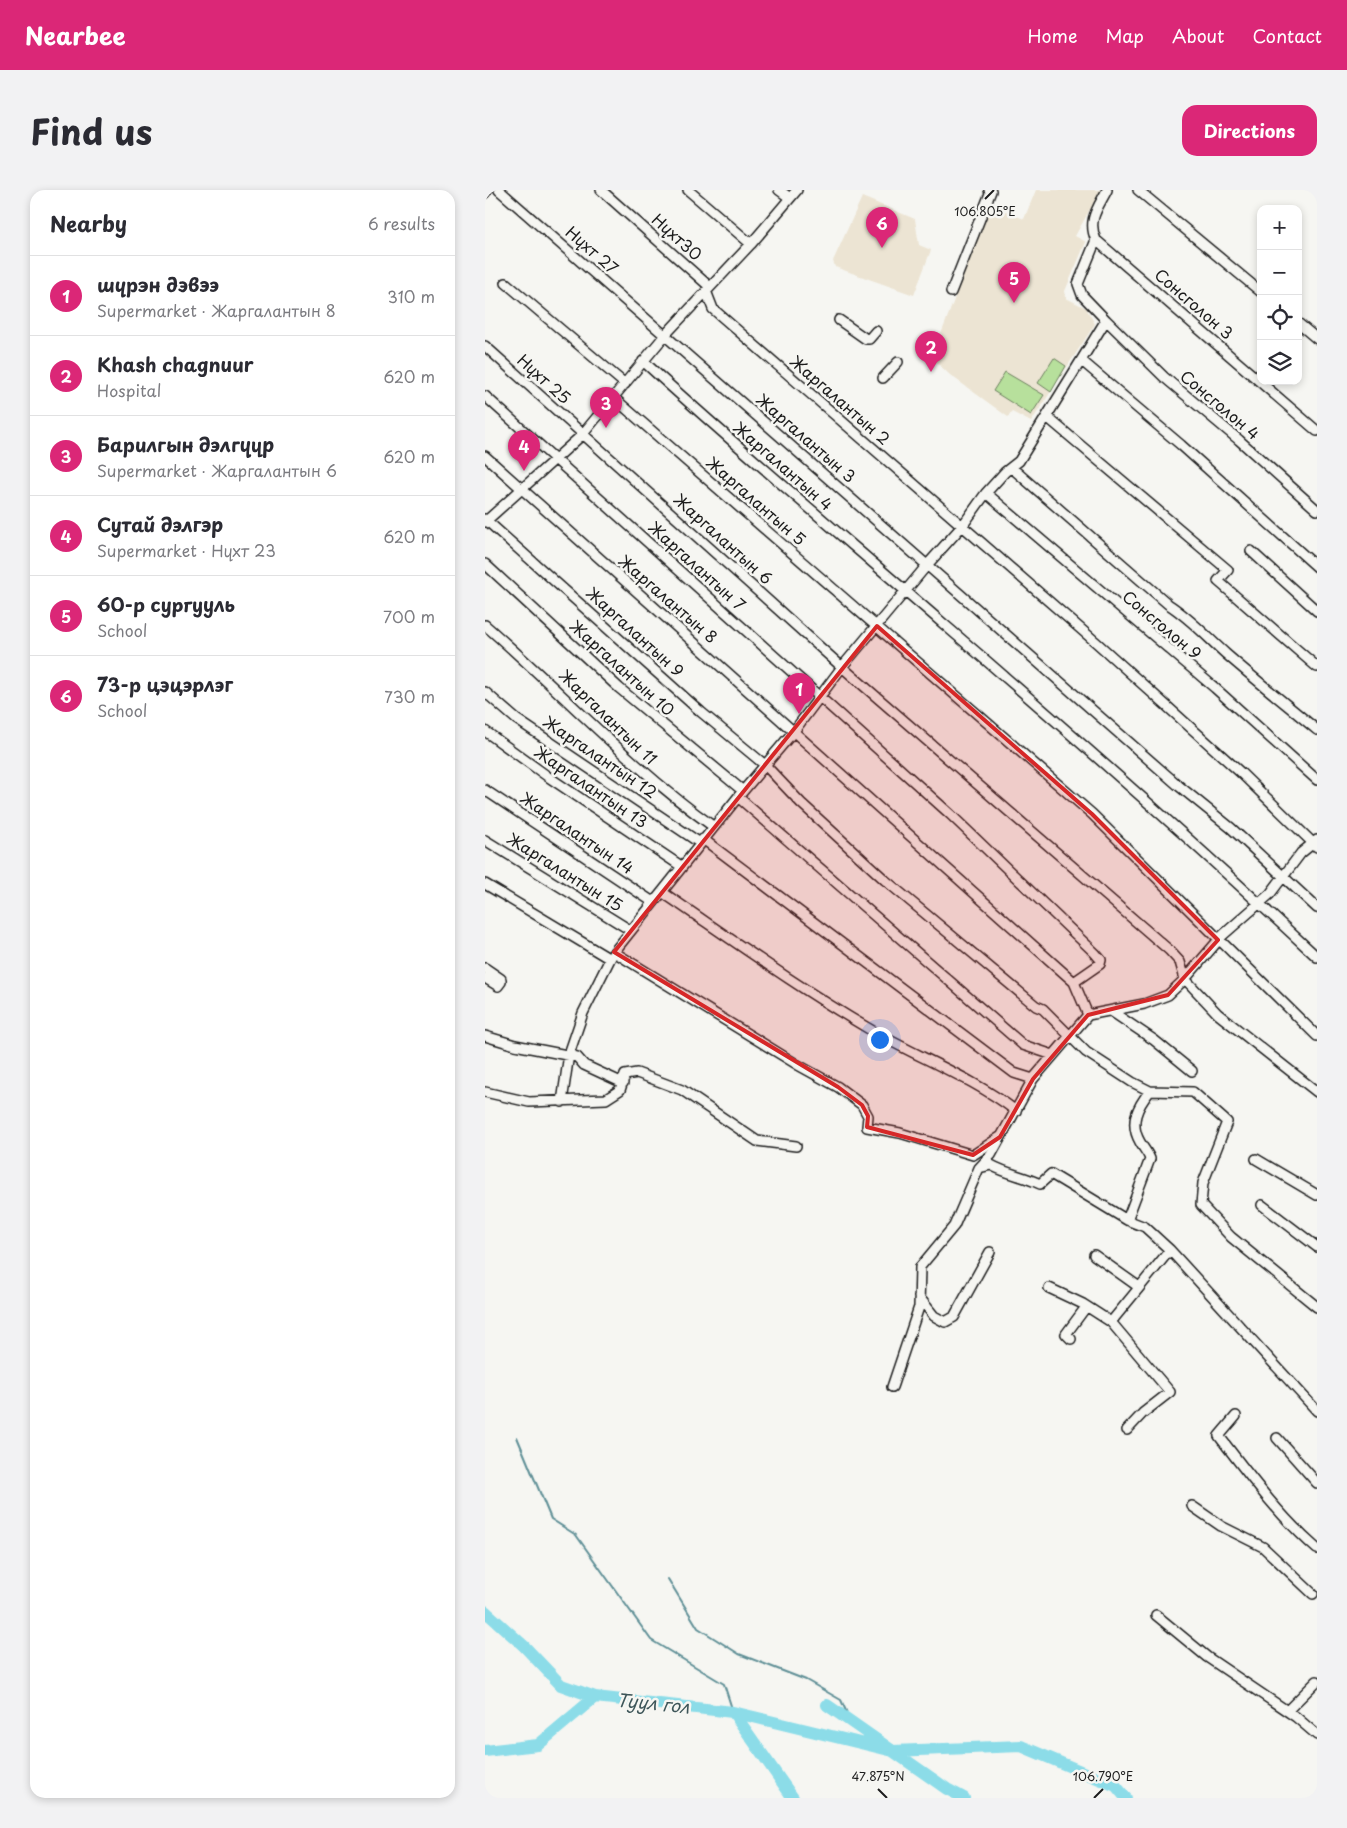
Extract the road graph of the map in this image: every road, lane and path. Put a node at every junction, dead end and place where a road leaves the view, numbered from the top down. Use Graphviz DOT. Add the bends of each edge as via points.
graph roads {
  1 [pos="499,190"];
  2 [pos="601,190"];
  3 [pos="688,190"];
  4 [pos="779,190"];
  5 [pos="797,190"];
  6 [pos="989,190"];
  7 [pos="1107,190"];
  8 [pos="1138,190"];
  9 [pos="789,198"];
  10 [pos="1096,240"];
  11 [pos="751,244"];
  12 [pos="506,283"];
  13 [pos="708,289"];
  14 [pos="1257,289"];
  15 [pos="951,292"];
  16 [pos="839,320"];
  17 [pos="1106,320"];
  18 [pos="1302,326"];
  19 [pos="876,331"];
  20 [pos="665,334"];
  21 [pos="1317,338"];
  22 [pos="485,346"];
  23 [pos="643,361"];
  24 [pos="1082,361"];
  25 [pos="898,362"];
  26 [pos="883,378"];
  27 [pos="625,384"];
  28 [pos="485,396"];
  29 [pos="614,398"];
  30 [pos="1047,417"];
  31 [pos="1317,431"];
  32 [pos="582,435"];
  33 [pos="485,456"];
  34 [pos="555,460"];
  35 [pos="1011,468"];
  36 [pos="521,490"];
  37 [pos="986,493"];
  38 [pos="1317,510"];
  39 [pos="486,520"];
  40 [pos="963,525"];
  41 [pos="1251,551"];
  42 [pos="485,564"];
  43 [pos="928,564"];
  44 [pos="1317,567"];
  45 [pos="906,591"];
  46 [pos="1317,612"];
  47 [pos="485,625"];
  48 [pos="877,626"];
  49 [pos="842,667"];
  50 [pos="1317,667"];
  51 [pos="485,692"];
  52 [pos="819,695"];
  53 [pos="1317,730"];
  54 [pos="485,731"];
  55 [pos="794,731"];
  56 [pos="765,765"];
  57 [pos="1317,780"];
  58 [pos="485,790"];
  59 [pos="740,794"];
  60 [pos="713,827"];
  61 [pos="485,840"];
  62 [pos="702,841"];
  63 [pos="1316,843"];
  64 [pos="681,866"];
  65 [pos="1282,878"];
  66 [pos="485,884"];
  67 [pos="662,892"];
  68 [pos="653,902"];
  69 [pos="1259,903"];
  70 [pos="1317,908"];
  71 [pos="630,930"];
  72 [pos="1218,940"];
  73 [pos="612,956"];
  74 [pos="1317,957"];
  75 [pos="485,968"];
  76 [pos="485,978"];
  77 [pos="1185,979"];
  78 [pos="1074,982"];
  79 [pos="1111,1011"];
  80 [pos="1088,1015"];
  81 [pos="485,1036"];
  82 [pos="1317,1036"];
  83 [pos="1069,1037"];
  84 [pos="569,1056"];
  85 [pos="1053,1056"];
  86 [pos="1191,1071"];
  87 [pos="1033,1079"];
  88 [pos="623,1083"];
  89 [pos="1150,1091"];
  90 [pos="485,1092"];
  91 [pos="1317,1092"];
  92 [pos="562,1102"];
  93 [pos="1016,1110"];
  94 [pos="1000,1137"];
  95 [pos="796,1146"];
  96 [pos="1256,1159"];
  97 [pos="979,1168"];
  98 [pos="1317,1195"];
  99 [pos="1262,1205"];
  100 [pos="1127,1220"];
  101 [pos="1317,1247"];
  102 [pos="1170,1250"];
  103 [pos="990,1252"];
  104 [pos="1094,1255"];
  105 [pos="1139,1287"];
  106 [pos="1049,1288"];
  107 [pos="919,1297"];
  108 [pos="1086,1307"];
  109 [pos="1317,1307"];
  110 [pos="1111,1322"];
  111 [pos="1071,1339"];
  112 [pos="892,1387"];
  113 [pos="1317,1411"];
  114 [pos="1236,1416"];
  115 [pos="1127,1430"];
  116 [pos="1277,1438"];
  117 [pos="1317,1483"];
  118 [pos="1192,1506"];
  119 [pos="1317,1549"];
  120 [pos="1313,1595"];
  121 [pos="1156,1615"];
  122 [pos="1317,1681"];
  123 [pos="1287,1711"];
  124 [pos="1317,1735"];
  1 -- 20 [label="street, Нүхт 27"];
  2 -- 13 [label="street, Нүхт30"];
  3 -- 11 [label="street"];
  4 -- 9 [label="street"];
  5 -- 9 [label="street"];
  6 -- 15 [label="street"];
  7 -- 10 [label="street" via="1091,223"];
  8 -- 14 [label="street"];
  9 -- 11 [label="street"];
  10 -- 17 [label="street, Сонсголон 4" via="1078,284 1082,295"];
  10 -- 31 [label="street, Сонсголон 3"];
  11 -- 13 [label="street"];
  12 -- 27 [label="street"];
  13 -- 20 [label="street"];
  13 -- 40 [label="street, Жаргалантын 2" via="713,309"];
  16 -- 19 [label="street" via="869,339"];
  17 -- 24 [label="street"];
  17 -- 38 [label="street, Сонсголон 4" via="1164,377"];
  18 -- 21 [label="street"];
  20 -- 23 [label="street"];
  20 -- 43 [label="street, Жаргалантын 3"];
  22 -- 32 [label="street, Нүхт 25"];
  23 -- 27 [label="street"];
  23 -- 45 [label="street, Жаргалантын 4"];
  24 -- 30 [label="street"];
  24 -- 44 [label="street"];
  25 -- 26 [label="street"];
  27 -- 29 [label="street"];
  28 -- 34 [label="street, Жаргалантын 7"];
  29 -- 32 [label="street"];
  29 -- 48 [label="street, Жаргалантын 5"];
  30 -- 35 [label="street"];
  30 -- 50 [label="street" via="1228,570 1218,581"];
  32 -- 34 [label="street"];
  32 -- 49 [label="street, Жаргалантын 6"];
  33 -- 36 [label="street, Жаргалантын 8"];
  34 -- 36 [label="street"];
  34 -- 52 [label="street, Жаргалантын 7"];
  35 -- 37 [label="street"];
  35 -- 53 [label="street"];
  36 -- 39 [label="street"];
  36 -- 55 [label="street, Жаргалантын 8"];
  37 -- 40 [label="street"];
  37 -- 57 [label="street, Сонсголон 9" via="1215,688"];
  39 -- 56 [label="street, Жаргалантын 9"];
  40 -- 43 [label="street"];
  40 -- 63 [label="street, Жаргалантын 2"];
  41 -- 46 [label="street"];
  42 -- 59 [label="street, Жаргалантын 10"];
  43 -- 45 [label="street"];
  43 -- 65 [label="street, Жаргалантын 3" via="1231,828"];
  45 -- 48 [label="street"];
  45 -- 69 [label="street, Жаргалантын 4"];
  47 -- 60 [label="street, Жаргалантын 11" via="654,782"];
  48 -- 49 [label="street"];
  48 -- 72 [label="street, Жаргалантын 5" via="1091,814"];
  49 -- 52 [label="street"];
  49 -- 77 [label="street, Жаргалантын 6" via="1169,950 1180,962"];
  51 -- 62 [label="street, Жаргалантын 12" via="515,719"];
  52 -- 55 [label="street"];
  52 -- 78 [label="street, Жаргалантын 7" via="950,814 1095,953 1101,960 1100,964"];
  54 -- 64 [label="street, Жаргалантын 13"];
  55 -- 56 [label="street"];
  55 -- 78 [label="street, Жаргалантын 8" via="905,834"];
  56 -- 59 [label="street"];
  56 -- 83 [label="street, Жаргалантын 9" via="801,803 885,880 1043,1009"];
  58 -- 68 [label="street, Жаргалантын 14"];
  59 -- 60 [label="street"];
  59 -- 85 [label="street, Жаргалантын 10" via="1023,1045"];
  60 -- 62 [label="street"];
  61 -- 71 [label="street, Жаргалантын 15"];
  62 -- 64 [label="street"];
  62 -- 87 [label="street, Жаргалантын 12" via="1014,1073"];
  63 -- 65 [label="street" via="1301,853"];
  64 -- 67 [label="street"];
  65 -- 69 [label="street"];
  65 -- 70 [label="street, Жаргалантын 3"];
  66 -- 73 [label="street"];
  67 -- 68 [label="street"];
  67 -- 93 [label="street" via="871,1030 993,1094"];
  68 -- 71 [label="street"];
  69 -- 72 [label="street"];
  69 -- 74 [label="street, Жаргалантын 4"];
  71 -- 73 [label="street"];
  72 -- 77 [label="street"];
  72 -- 82 [label="street, Жаргалантын 5"];
  73 -- 84 [label="street" via="583,1013"];
  73 -- 94 [label="street" via="838,1087 862,1105 868,1116 867,1127 900,1132 973,1154"];
  75 -- 76 [label="street" via="501,982 498,986"];
  77 -- 79 [label="street" via="1168,996"];
  77 -- 91 [label="street, Жаргалантын 6" via="1218,1014"];
  78 -- 80 [label="street"];
  79 -- 80 [label="street"];
  79 -- 86 [label="street" via="1154,1040"];
  80 -- 83 [label="street"];
  81 -- 84 [label="street"];
  83 -- 85 [label="street"];
  83 -- 89 [label="street, Жаргалантын 9" via="1086,1052"];
  84 -- 88 [label="street"];
  84 -- 92 [label="street"];
  85 -- 87 [label="street"];
  87 -- 93 [label="street"];
  88 -- 92 [label="street" via="620,1090 606,1099"];
  88 -- 95 [label="street" via="625,1075 637,1074 682,1090 757,1141"];
  89 -- 100 [label="street" via="1133,1122 1150,1159"];
  89 -- 109 [label="street" via="1193,1092 1227,1122 1203,1183 1201,1206 1231,1237"];
  90 -- 92 [label="street" via="529,1102"];
  93 -- 94 [label="street"];
  94 -- 97 [label="street" via="991,1156"];
  96 -- 98 [label="street"];
  97 -- 100 [label="street" via="991,1165 1040,1184 1051,1174"];
  97 -- 107 [label="street" via="954,1226 919,1267"];
  99 -- 101 [label="street"];
  100 -- 102 [label="street" via="1145,1227"];
  102 -- 105 [label="street"];
  102 -- 113 [label="street"];
  103 -- 107 [label="street" via="954,1317 945,1322 934,1316"];
  104 -- 105 [label="street"];
  105 -- 110 [label="street"];
  106 -- 108 [label="street"];
  107 -- 112 [label="street" via="919,1307"];
  108 -- 110 [label="street"];
  108 -- 111 [label="street" via="1066,1334"];
  110 -- 115 [label="street" via="1170,1392"];
  114 -- 119 [label="street" via="1219,1436 1287,1521"];
  116 -- 117 [label="street"];
  118 -- 120 [label="street" via="1221,1526 1263,1547"];
  121 -- 123 [label="street" via="1207,1657"];
  122 -- 123 [label="street"];
  123 -- 124 [label="street"];
}
